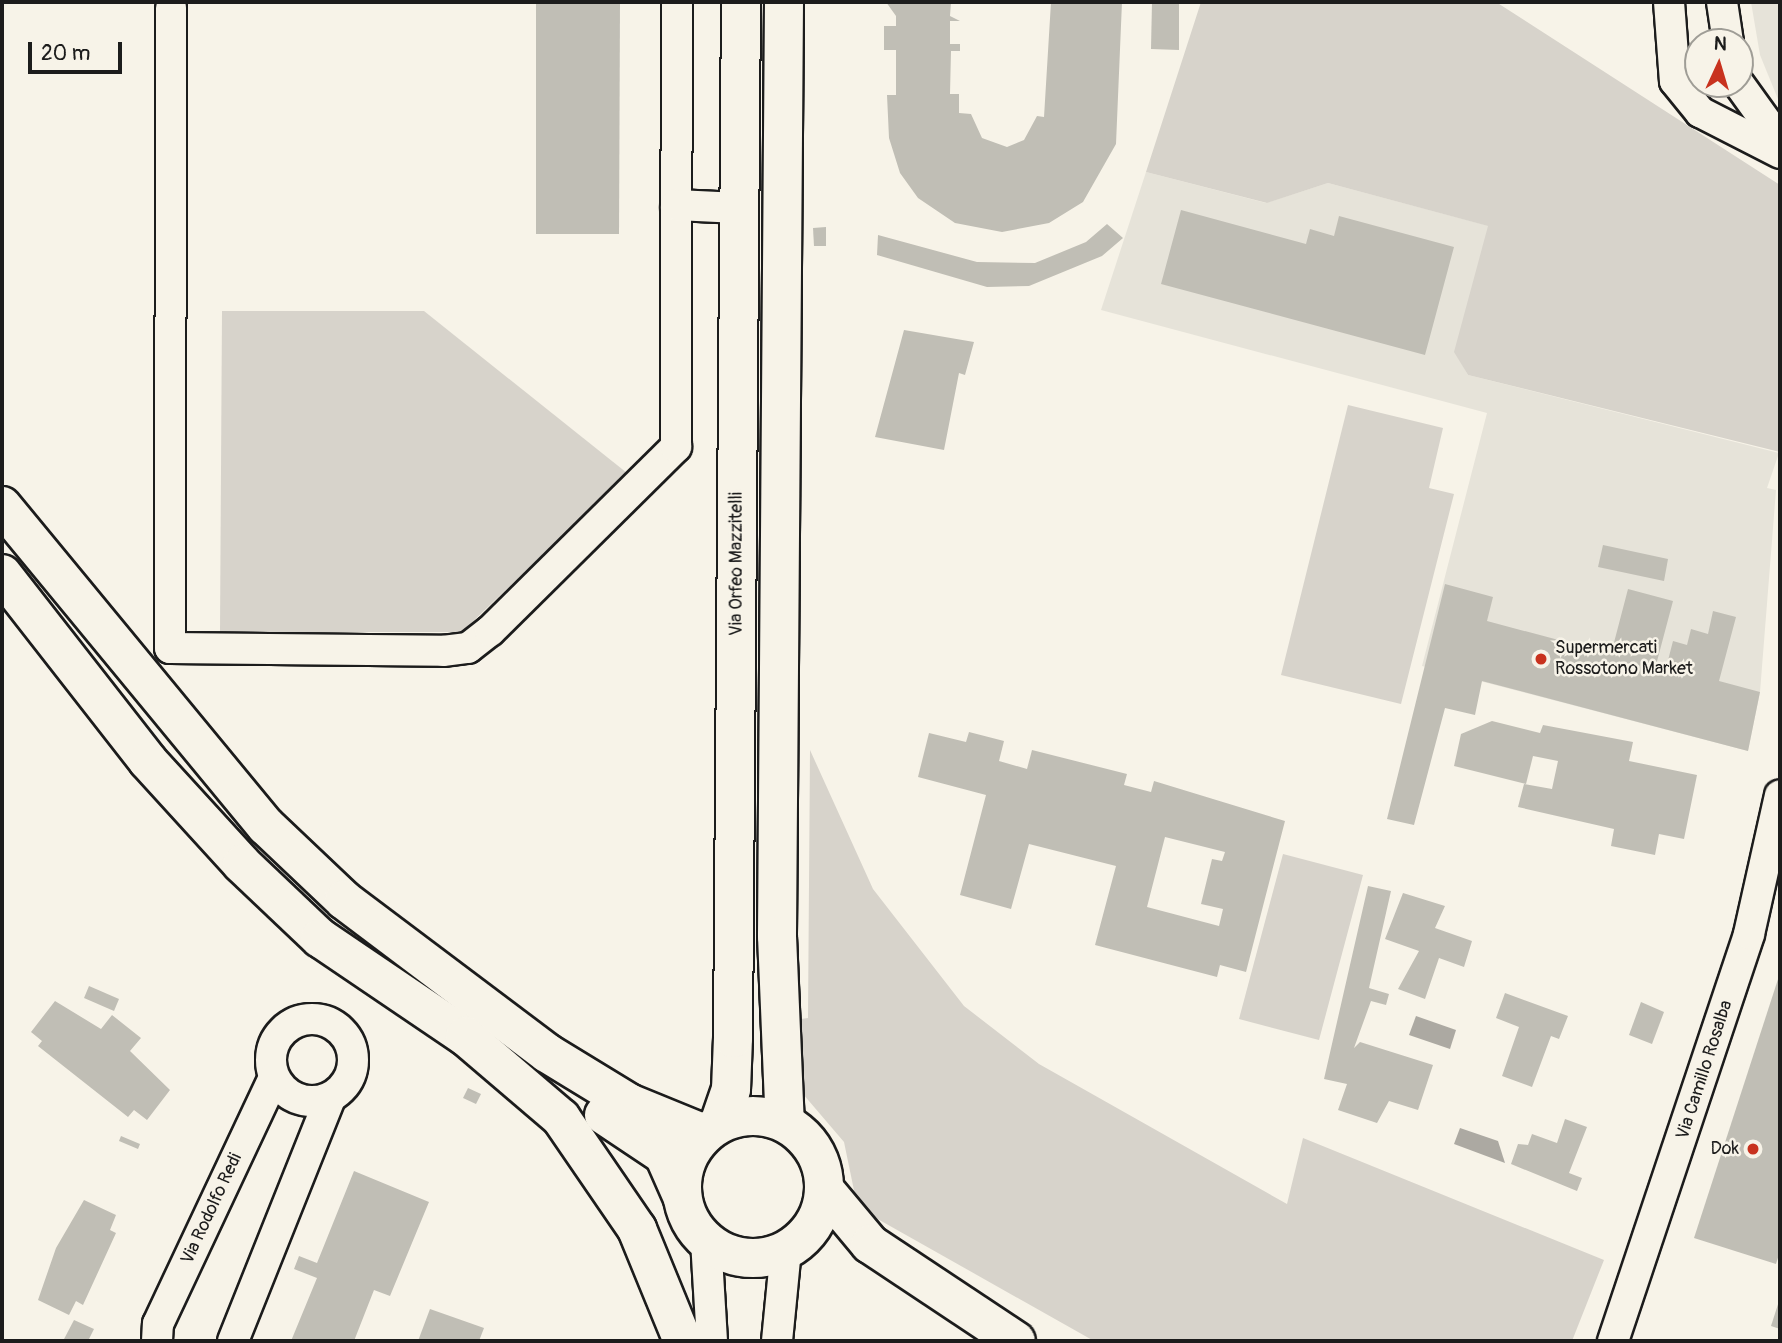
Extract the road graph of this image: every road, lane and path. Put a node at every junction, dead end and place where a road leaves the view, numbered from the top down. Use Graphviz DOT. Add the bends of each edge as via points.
graph roads {
  1 [pos="677,2"];
  2 [pos="741,2"];
  3 [pos="784,2"];
  4 [pos="1669,2"];
  5 [pos="1722,2"];
  6 [pos="171,8"];
  7 [pos="1726,28"];
  8 [pos="1749,98"];
  9 [pos="1780,141"];
  10 [pos="1780,153"];
  11 [pos="676,205"];
  12 [pos="739,208"];
  13 [pos="2,506"];
  14 [pos="2,575"];
  15 [pos="1780,797"];
  16 [pos="465,1036"];
  17 [pos="274,1078"];
  18 [pos="330,1098"];
  19 [pos="785,1123"];
  20 [pos="712,1129"];
  21 [pos="824,1189"];
  22 [pos="682,1196"];
  23 [pos="706,1240"];
  24 [pos="870,1244"];
  25 [pos="793,1245"];
  26 [pos="157,1341"];
  27 [pos="233,1341"];
  28 [pos="683,1341"];
  29 [pos="712,1341"];
  30 [pos="777,1341"];
  31 [pos="1011,1341"];
  32 [pos="1613,1341"];
  1 -- 11 [label="street"];
  2 -- 12 [label="main road, Via Orfeo Mazzitelli"];
  3 -- 19 [label="main road" via="777,936"];
  4 -- 10 [label="street" via="1675,81 1700,112"];
  5 -- 7 [label="street"];
  6 -- 11 [label="street" via="170,648 443,650 468,648 490,631 676,447"];
  8 -- 9 [label="street"];
  11 -- 12 [label="street"];
  12 -- 20 [label="main road, Via Orfeo Mazzitelli" via="733,1038 731,1090"];
  13 -- 20 [label="main road" via="266,826 344,900 547,1054 629,1103"];
  14 -- 16 [label="main road" via="148,761 242,864 320,939"];
  15 -- 32 [label="street, Via Camillo Rosalba" via="1749,934"];
  16 -- 22 [label="main road" via="647,1142 664,1156"];
  16 -- 28 [label="main road" via="561,1118 607,1181 637,1229"];
  17 -- 18 [label="street" via="305,1101"];
  17 -- 18 [label="street, Via Rodolfo Redi" via="272,1051 286,1028 326,1021 353,1051 350,1078"];
  17 -- 26 [label="street, Via Rodolfo Redi" via="158,1324"];
  18 -- 27 [label="street, Via Rodolfo Redi"];
  19 -- 20 [label="main road" via="752,1116"];
  19 -- 21 [label="main road" via="818,1158"];
  20 -- 22 [label="main road" via="686,1162"];
  21 -- 24 [label="main road"];
  21 -- 25 [label="main road" via="813,1225"];
  22 -- 23 [label="main road"];
  23 -- 25 [label="main road" via="736,1256"];
  23 -- 29 [label="street"];
  24 -- 25 [label="main road" via="833,1237"];
  24 -- 31 [label="main road"];
  25 -- 30 [label="street"];
}
